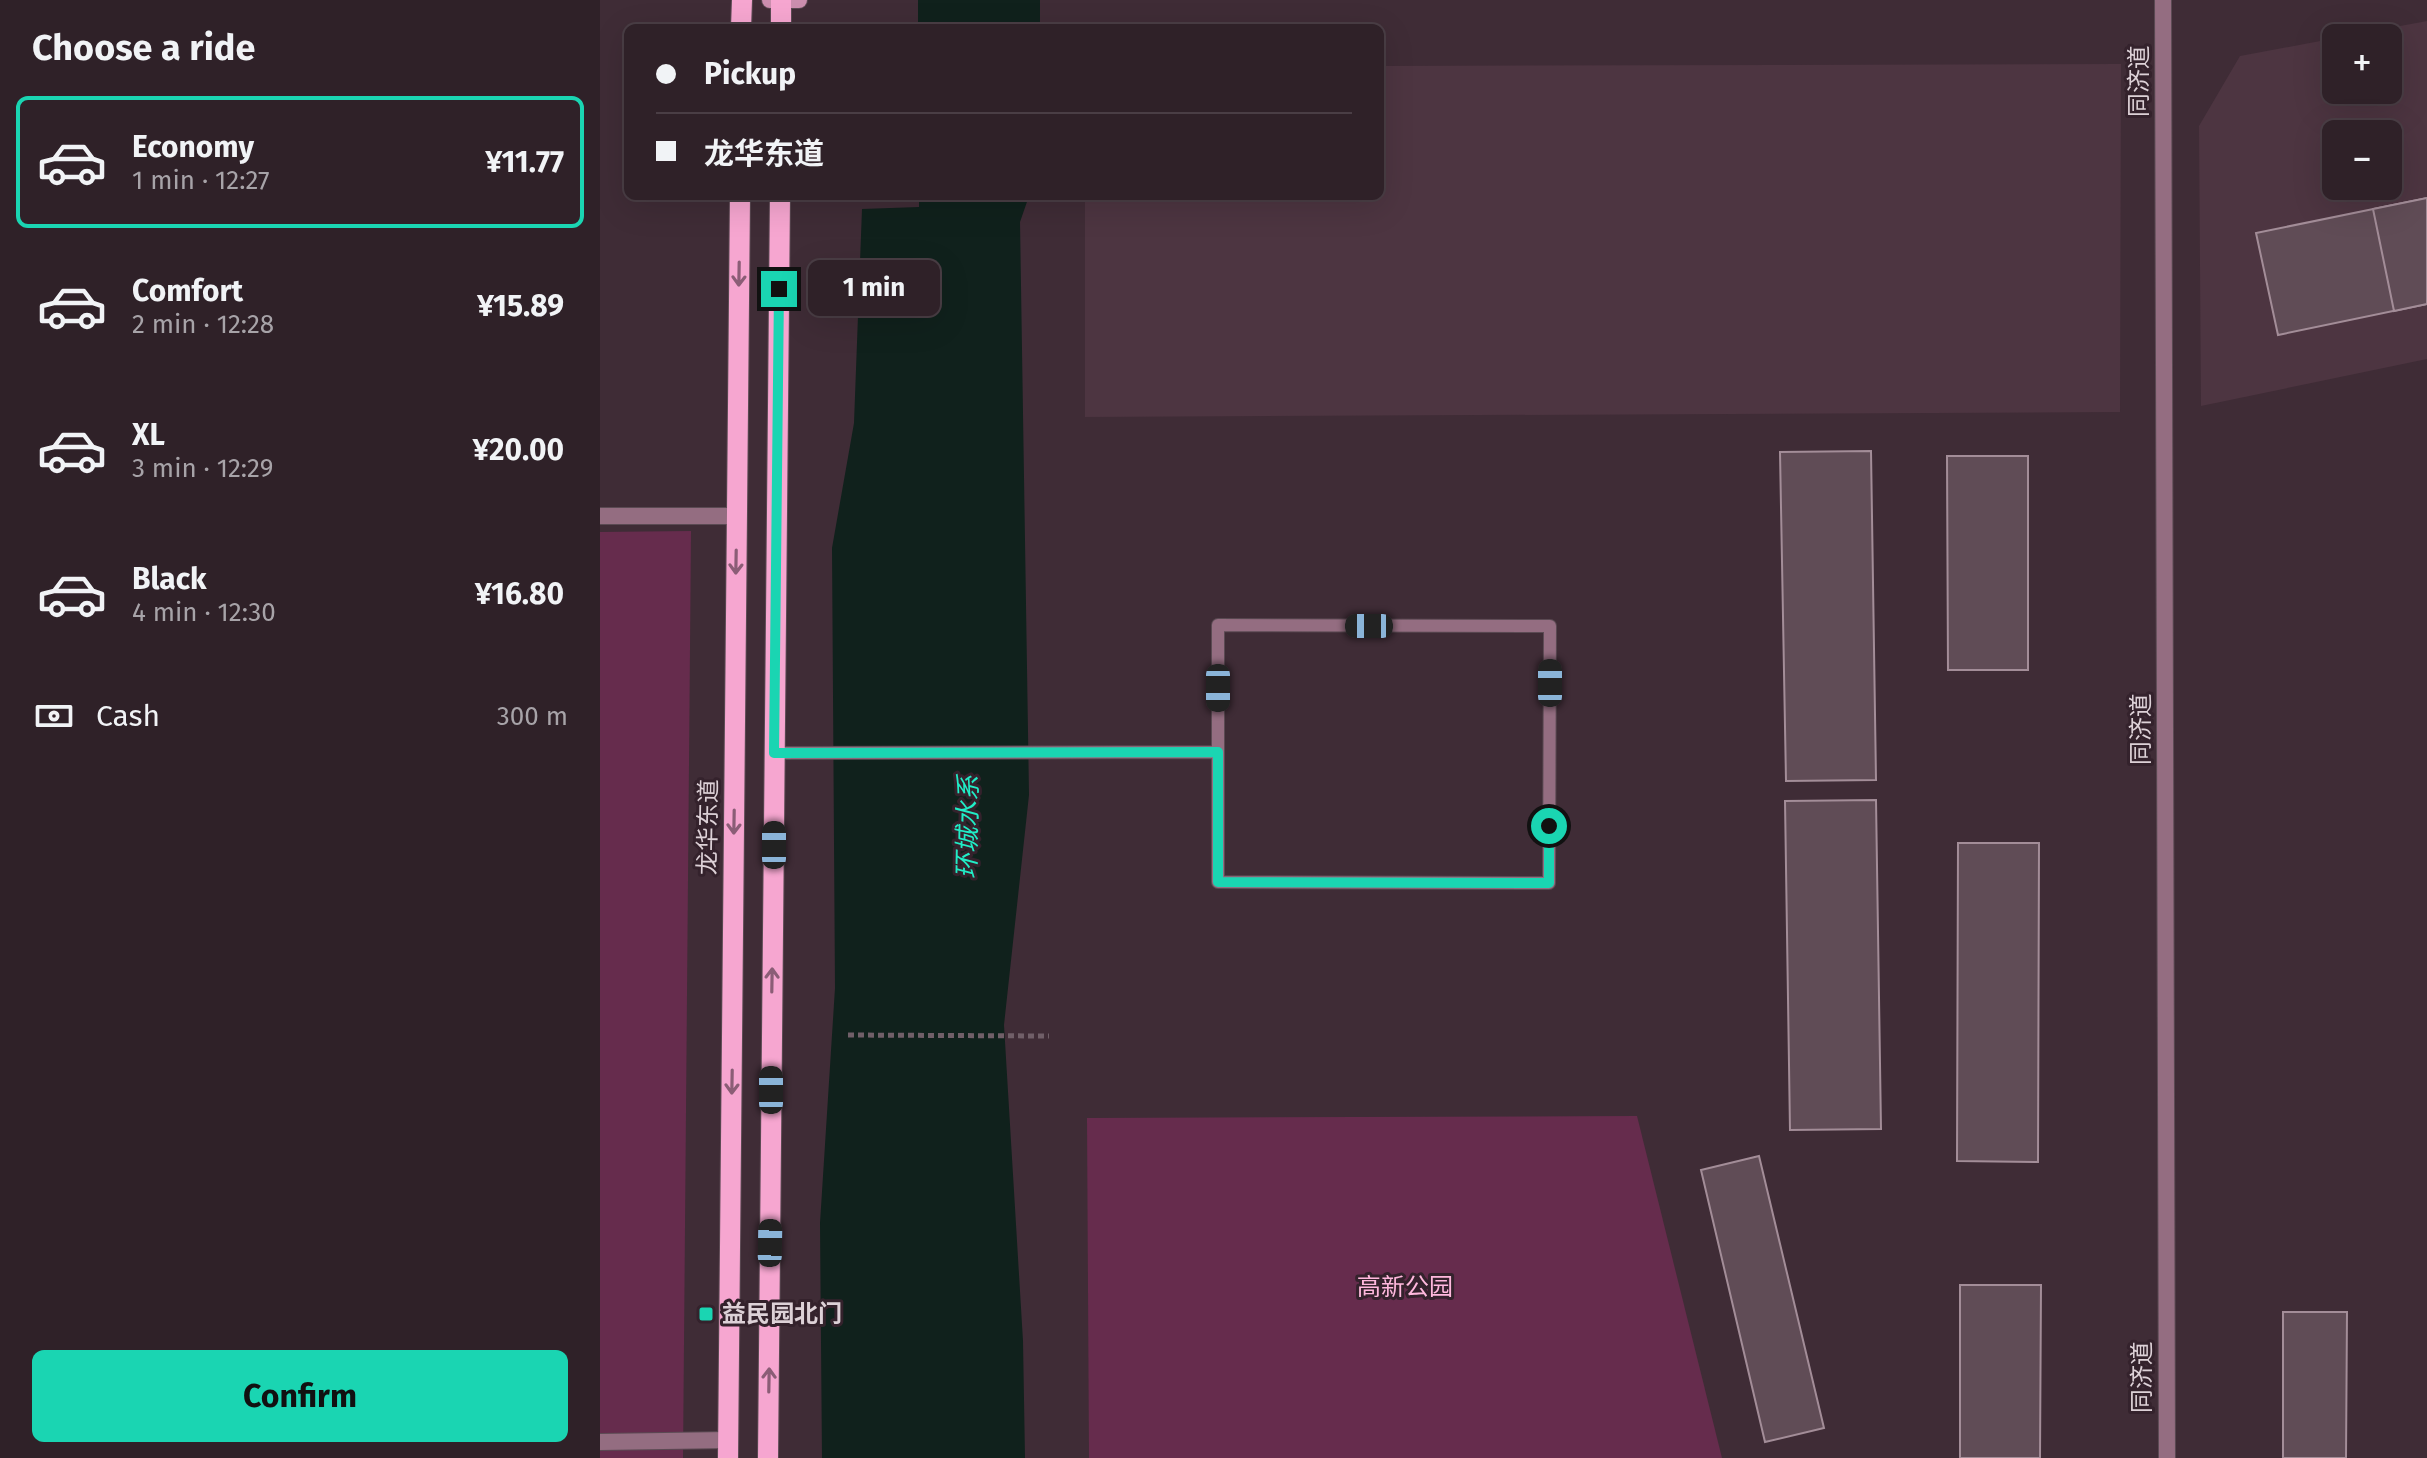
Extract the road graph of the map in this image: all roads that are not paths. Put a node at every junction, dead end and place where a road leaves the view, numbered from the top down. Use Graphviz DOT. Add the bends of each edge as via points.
graph roads {
  1 [pos="742,0"];
  2 [pos="770,0"];
  3 [pos="781,0"];
  4 [pos="799,0"];
  5 [pos="2163,0"];
  6 [pos="741,24"];
  7 [pos="781,24"];
  8 [pos="740,200"];
  9 [pos="780,200"];
  10 [pos="600,516"];
  11 [pos="737,516"];
  12 [pos="1218,752"];
  13 [pos="774,753"];
  14 [pos="600,1442"];
  15 [pos="728,1449"];
  16 [pos="768,1458"];
  17 [pos="2167,1458"];
  1 -- 6 [label="main road"];
  2 -- 3 [label="main road"];
  3 -- 4 [label="main road"];
  3 -- 7 [label="main road"];
  5 -- 17 [label="street, 同济道"];
  8 -- 11 [label="main road, 龙华东道, one-way"];
  9 -- 13 [label="main road"];
  10 -- 11 [label="street"];
  11 -- 15 [label="main road, 龙华东道, one-way"];
  12 -- 12 [label="lane" via="1218,625 1550,626 1549,883 1218,882"];
  12 -- 13 [label="lane"];
  16 -- 13 [label="main road, one-way"];
  14 -- 15 [label="street"];
}
